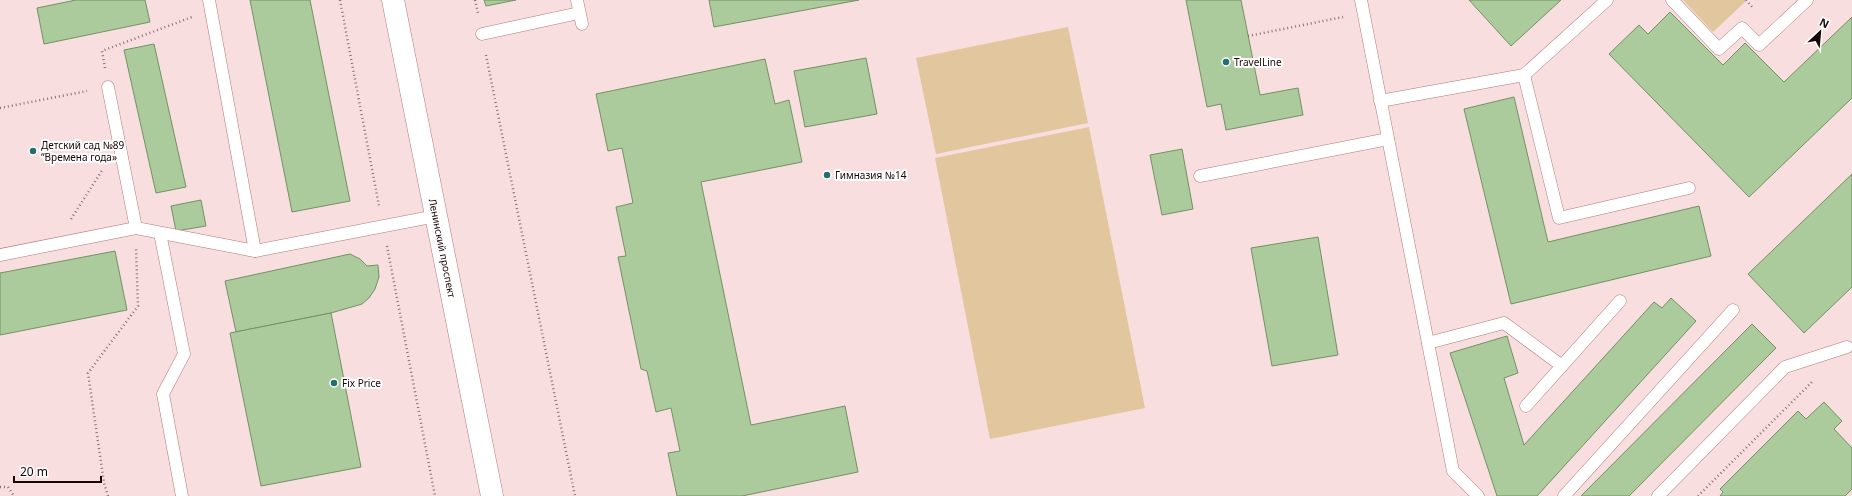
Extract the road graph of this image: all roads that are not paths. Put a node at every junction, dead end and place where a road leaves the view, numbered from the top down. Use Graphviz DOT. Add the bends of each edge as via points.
graph roads {
  1 [pos="393,0"];
  2 [pos="1361,0"];
  3 [pos="1607,0"];
  4 [pos="1672,0"];
  5 [pos="1807,0"];
  6 [pos="210,5"];
  7 [pos="580,8"];
  8 [pos="482,34"];
  9 [pos="1524,75"];
  10 [pos="108,87"];
  11 [pos="1380,101"];
  12 [pos="1388,139"];
  13 [pos="1200,176"];
  14 [pos="1688,188"];
  15 [pos="436,216"];
  16 [pos="136,228"];
  17 [pos="160,233"];
  18 [pos="255,251"];
  19 [pos="0,255"];
  20 [pos="1620,301"];
  21 [pos="1733,310"];
  22 [pos="1428,343"];
  23 [pos="1850,347"];
  24 [pos="1562,366"];
  25 [pos="1526,406"];
  26 [pos="182,496"];
  27 [pos="492,496"];
  28 [pos="1478,496"];
  29 [pos="1564,496"];
  30 [pos="1658,496"];
  1 -- 15 [label="main road, Ленинский проспект"];
  2 -- 11 [label="lane"];
  3 -- 9 [label="lane"];
  4 -- 5 [label="lane" via="1719,49 1742,28 1759,45"];
  6 -- 18 [label="lane"];
  7 -- 8 [label="lane"];
  9 -- 11 [label="lane"];
  9 -- 14 [label="lane" via="1559,218"];
  10 -- 16 [label="lane"];
  11 -- 12 [label="lane"];
  12 -- 13 [label="lane"];
  12 -- 22 [label="lane"];
  15 -- 18 [label="lane"];
  15 -- 27 [label="main road, Ленинский проспект"];
  16 -- 17 [label="lane"];
  16 -- 19 [label="lane"];
  17 -- 18 [label="lane"];
  17 -- 26 [label="lane" via="184,354 163,394"];
  20 -- 24 [label="lane"];
  21 -- 29 [label="lane"];
  22 -- 24 [label="lane" via="1504,323"];
  22 -- 28 [label="lane" via="1453,470"];
  23 -- 30 [label="lane" via="1785,367"];
  24 -- 25 [label="lane"];
}
